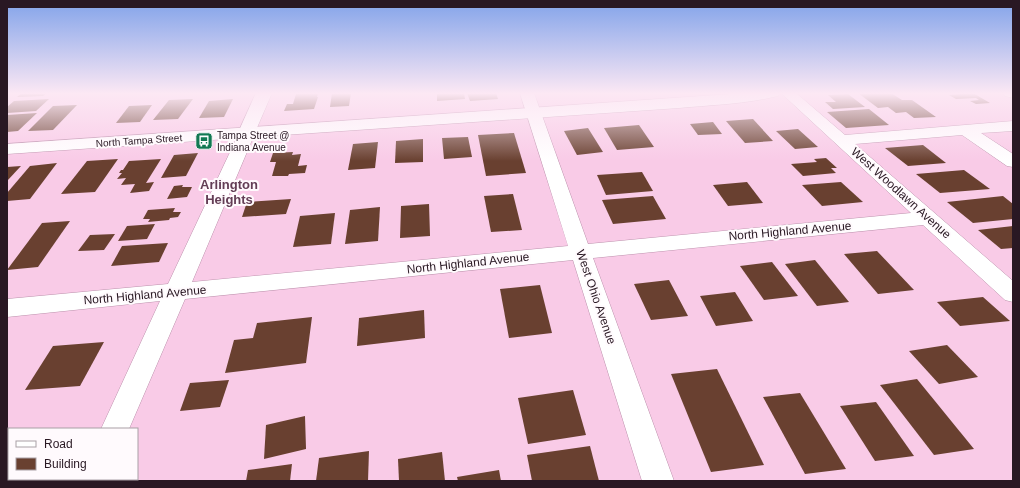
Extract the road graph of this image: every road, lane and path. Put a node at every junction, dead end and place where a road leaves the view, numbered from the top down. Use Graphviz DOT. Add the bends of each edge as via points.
graph roads {
  1 [pos="254,116"];
  2 [pos="410,116"];
  3 [pos="535,116"];
  4 [pos="813,116"];
  5 [pos="1013,126"];
  6 [pos="965,130"];
  7 [pos="247,133"];
  8 [pos="840,140"];
  9 [pos="7,149"];
  10 [pos="1013,162"];
  11 [pos="928,218"];
  12 [pos="580,251"];
  13 [pos="175,293"];
  14 [pos="1013,294"];
  15 [pos="7,308"];
  16 [pos="115,428"];
  17 [pos="658,481"];
  1 -- 7 [label="main road"];
  2 -- 7 [label="main road, North Tampa Street"];
  3 -- 12 [label="street, West Ohio Avenue"];
  4 -- 8 [label="street, West Woodlawn Avenue"];
  5 -- 6 [label="street"];
  6 -- 8 [label="street"];
  6 -- 10 [label="street"];
  7 -- 9 [label="main road, North Tampa Street"];
  7 -- 13 [label="street"];
  8 -- 11 [label="street, West Woodlawn Avenue"];
  11 -- 12 [label="street, North Highland Avenue"];
  11 -- 14 [label="street, West Woodlawn Avenue"];
  12 -- 13 [label="street, North Highland Avenue"];
  12 -- 17 [label="street, West Ohio Avenue"];
  13 -- 15 [label="street, North Highland Avenue"];
  13 -- 16 [label="street"];
}
